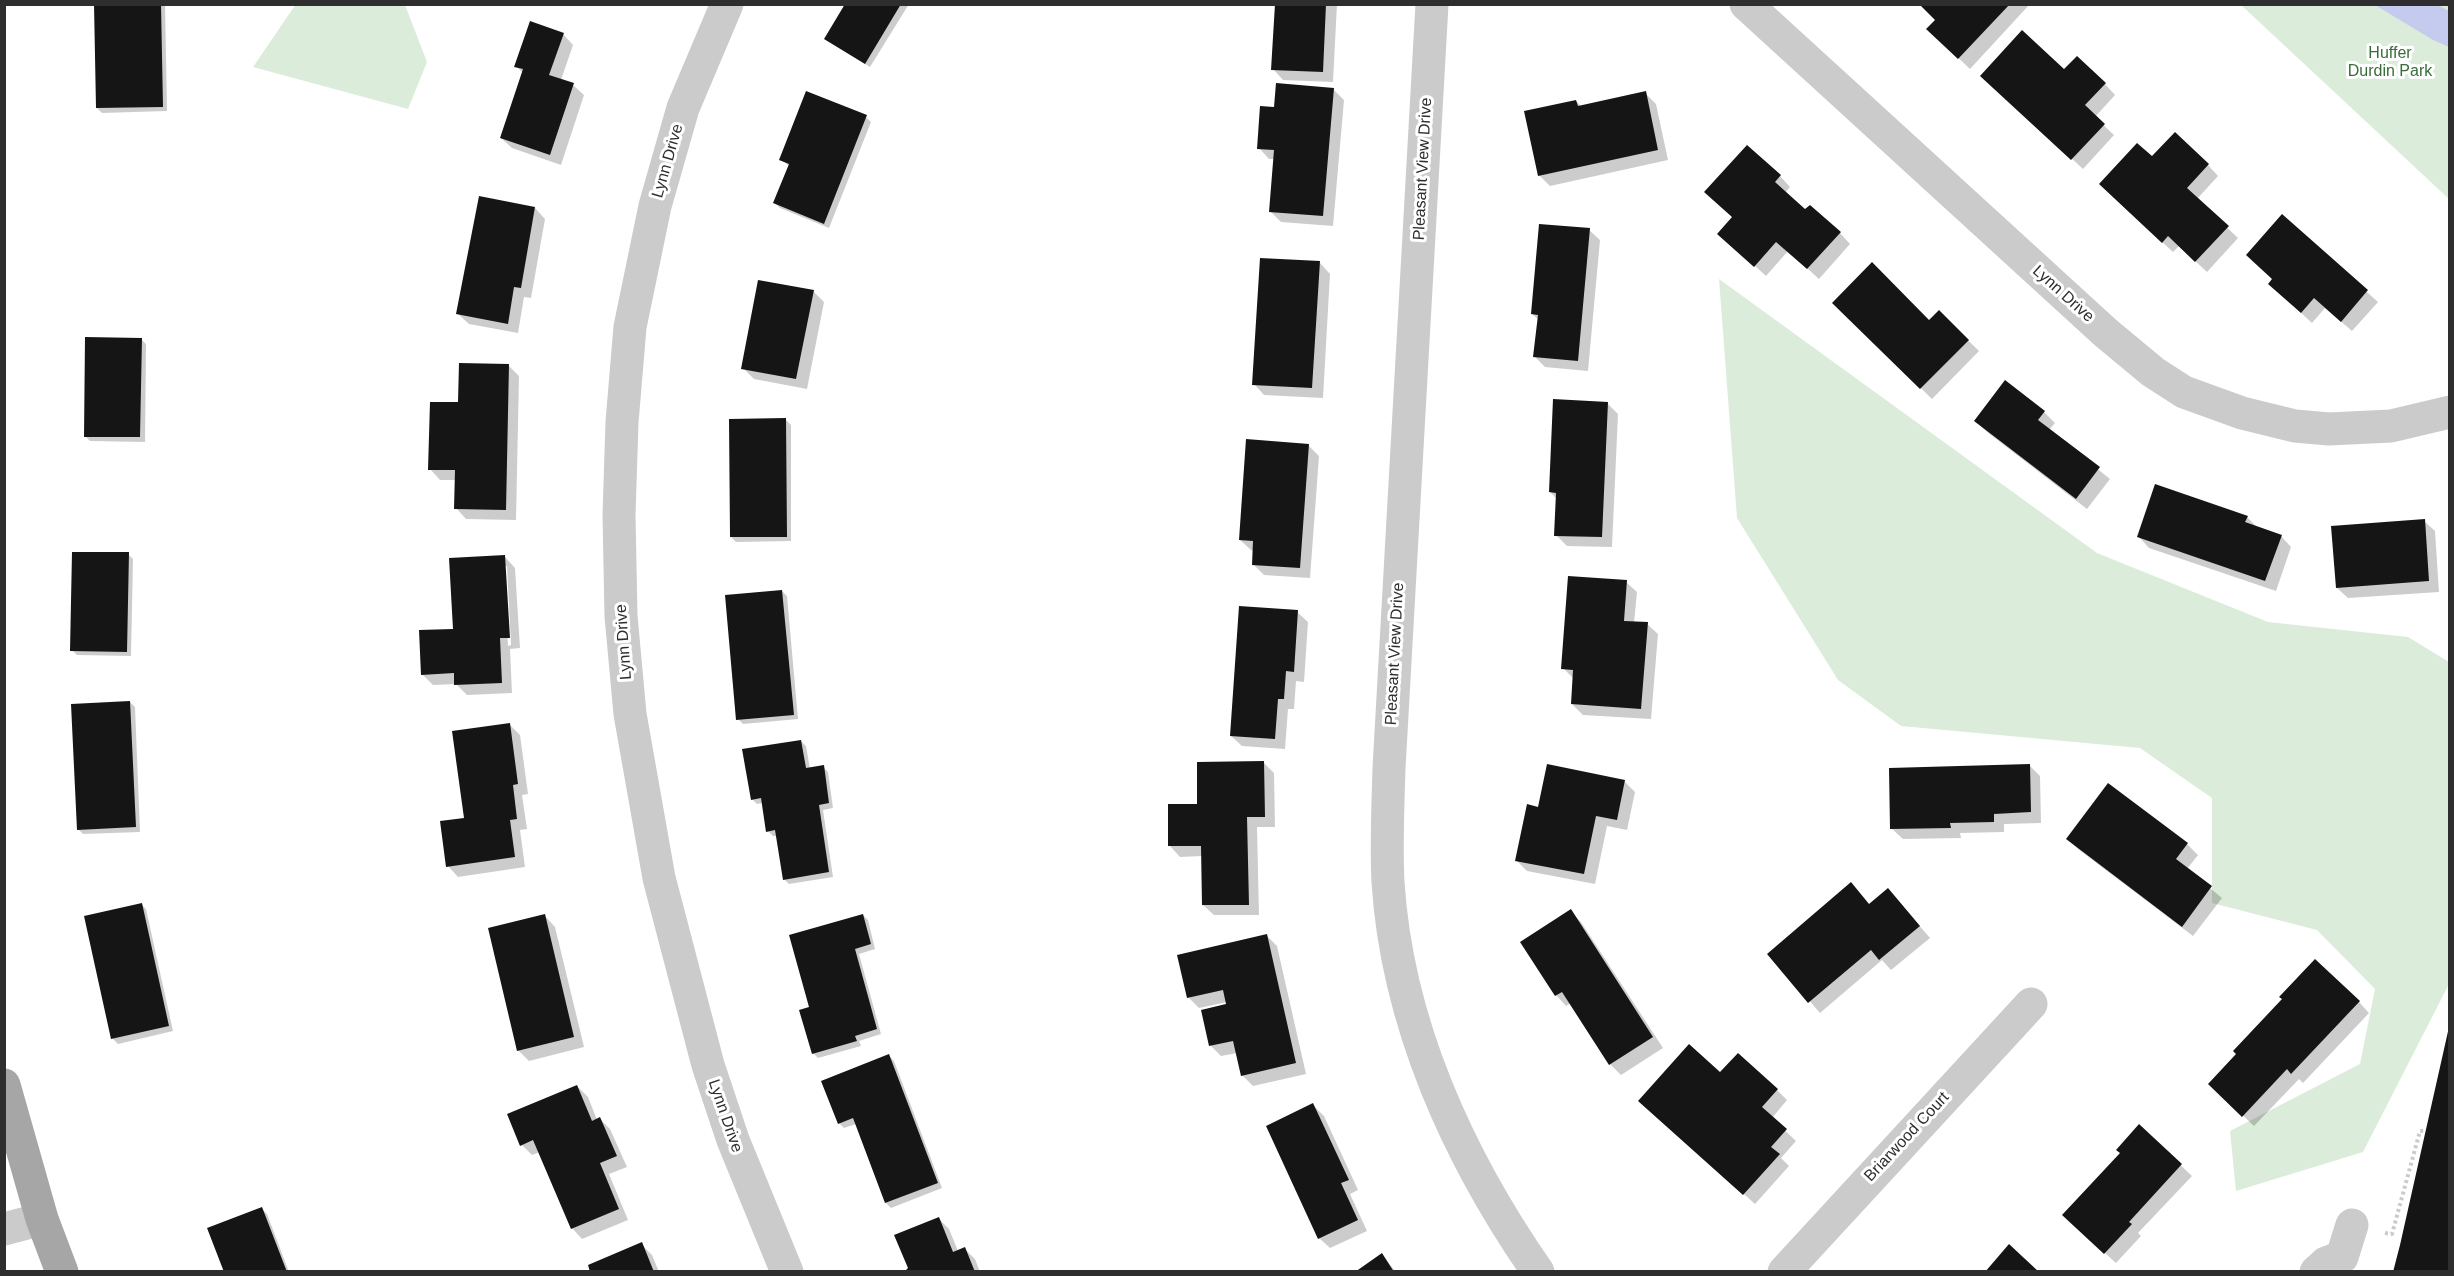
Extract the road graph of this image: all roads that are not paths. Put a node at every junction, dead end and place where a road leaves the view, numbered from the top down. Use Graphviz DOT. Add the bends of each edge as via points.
graph roads {
  1 [pos="727,4"];
  2 [pos="1432,4"];
  3 [pos="1746,4"];
  4 [pos="2450,412"];
  5 [pos="2031,1004"];
  6 [pos="4,1085"];
  7 [pos="42,1219"];
  8 [pos="2352,1225"];
  9 [pos="4,1229"];
  10 [pos="62,1272"];
  11 [pos="787,1272"];
  12 [pos="1538,1272"];
  13 [pos="1784,1272"];
  14 [pos="2316,1272"];
  1 -- 11 [label="street, Lynn Drive" via="683,108 656,206 630,327 620,484 621,616 630,714 659,878 708,1065 733,1140"];
  2 -- 12 [label="street, Pleasant View Drive" via="1389,768 1388,884 1398,958 1413,1022 1431,1072 1474,1169"];
  3 -- 4 [label="street, Lynn Drive" via="2106,333 2184,392 2242,413 2295,426 2329,429 2391,426"];
  5 -- 13 [label="street, Briarwood Court"];
  6 -- 7 [label="main road"];
  7 -- 9 [label="street"];
  7 -- 10 [label="main road"];
  8 -- 14 [label="street" via="2342,1257"];
}
